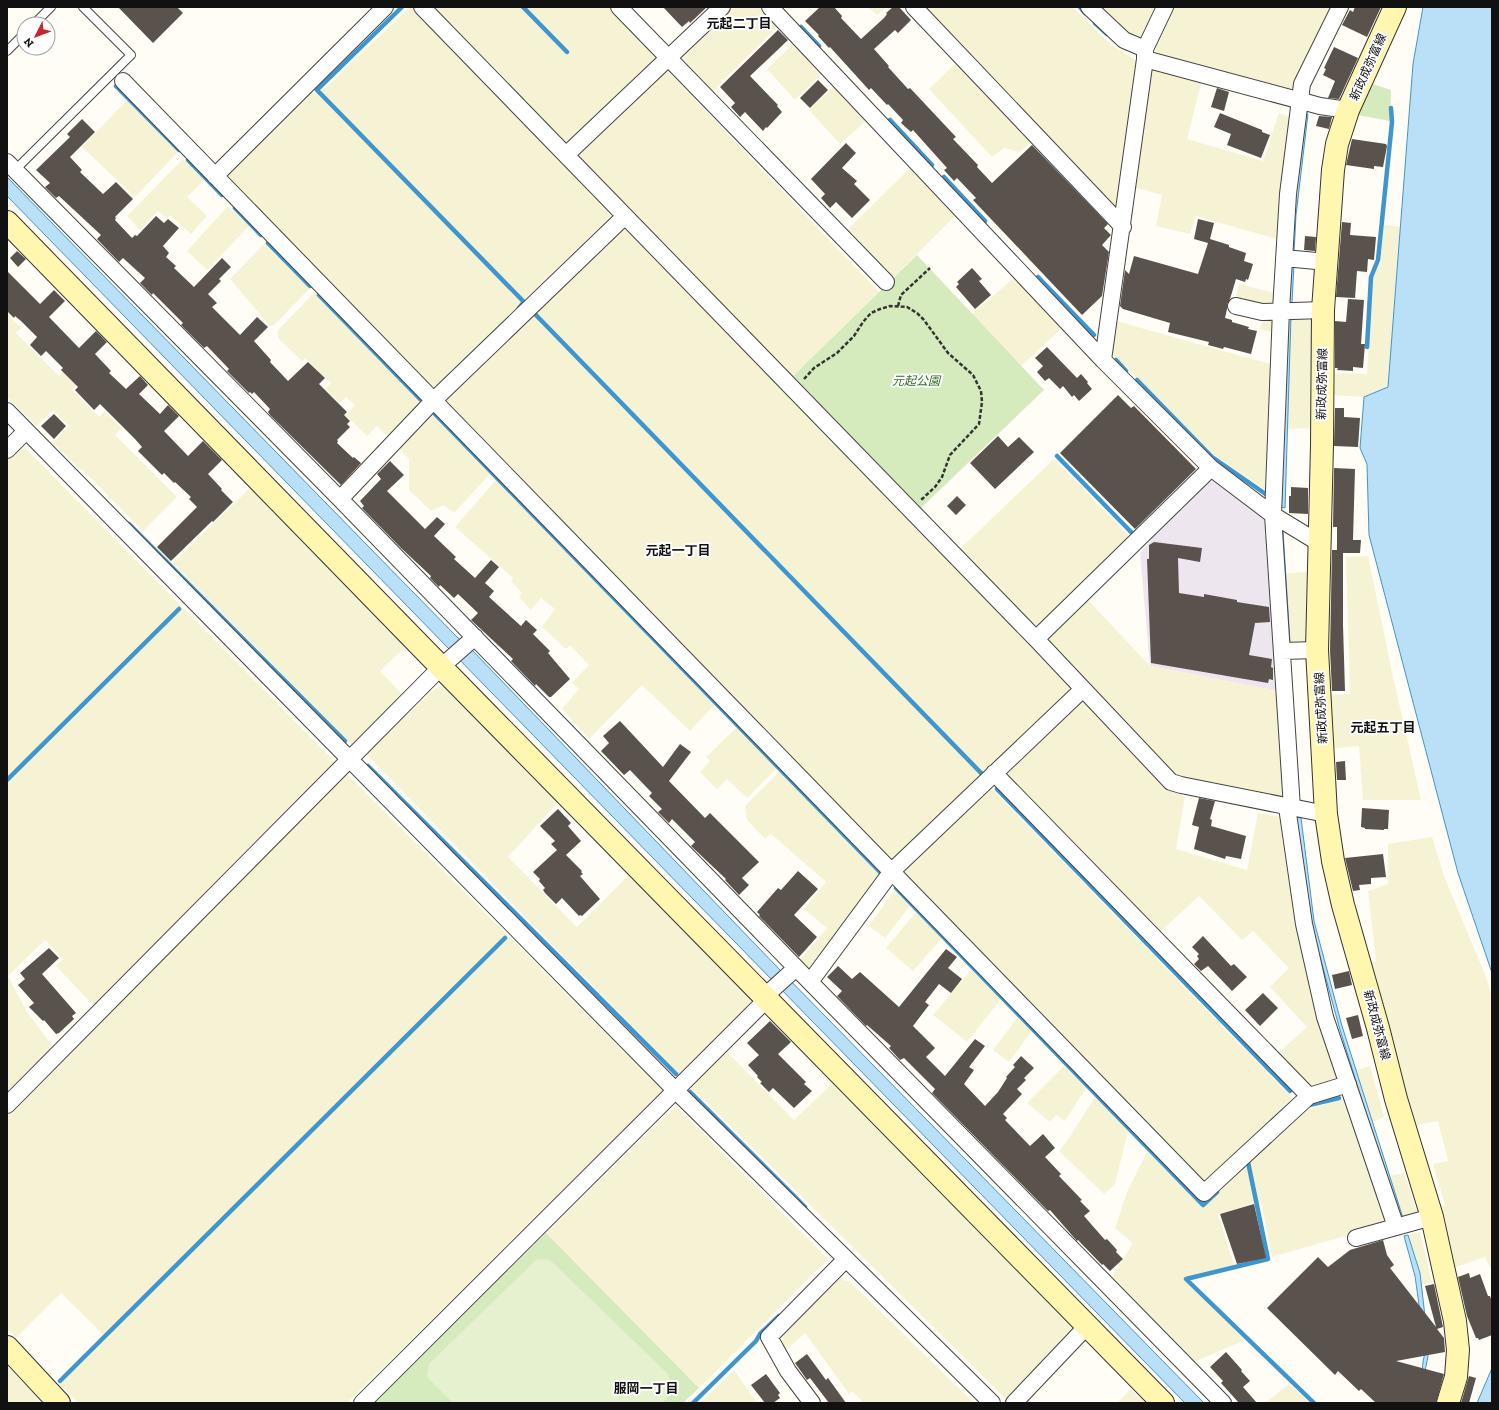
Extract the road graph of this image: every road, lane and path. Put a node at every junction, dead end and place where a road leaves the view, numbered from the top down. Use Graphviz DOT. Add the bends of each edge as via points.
graph roads {
  1 [pos="52,7"];
  2 [pos="83,7"];
  3 [pos="385,7"];
  4 [pos="422,7"];
  5 [pos="619,7"];
  6 [pos="722,7"];
  7 [pos="770,7"];
  8 [pos="914,7"];
  9 [pos="1089,7"];
  10 [pos="1165,7"];
  11 [pos="1340,7"];
  12 [pos="1395,7"];
  13 [pos="42,16"];
  14 [pos="16,42"];
  15 [pos="7,51"];
  16 [pos="1145,54"];
  17 [pos="669,58"];
  18 [pos="124,81"];
  19 [pos="1299,101"];
  20 [pos="1348,110"];
  21 [pos="566,155"];
  22 [pos="11,166"];
  23 [pos="215,176"];
  24 [pos="625,216"];
  25 [pos="7,222"];
  26 [pos="1123,227"];
  27 [pos="1284,258"];
  28 [pos="1327,262"];
  29 [pos="930,268"];
  30 [pos="886,282"];
  31 [pos="898,306"];
  32 [pos="1236,306"];
  33 [pos="1281,310"];
  34 [pos="1323,310"];
  35 [pos="1103,360"];
  36 [pos="793,389"];
  37 [pos="434,400"];
  38 [pos="7,411"];
  39 [pos="26,431"];
  40 [pos="7,450"];
  41 [pos="1211,468"];
  42 [pos="340,499"];
  43 [pos="911,510"];
  44 [pos="1273,514"];
  45 [pos="1319,543"];
  46 [pos="1036,639"];
  47 [pos="472,640"];
  48 [pos="1317,650"];
  49 [pos="1282,651"];
  50 [pos="445,664"];
  51 [pos="1082,689"];
  52 [pos="350,759"];
  53 [pos="994,773"];
  54 [pos="1289,808"];
  55 [pos="1326,814"];
  56 [pos="892,871"];
  57 [pos="794,970"];
  58 [pos="810,982"];
  59 [pos="768,995"];
  60 [pos="1348,1084"];
  61 [pos="675,1090"];
  62 [pos="1309,1096"];
  63 [pos="7,1105"];
  64 [pos="1432,1217"];
  65 [pos="1396,1227"];
  66 [pos="1356,1238"];
  67 [pos="846,1259"];
  68 [pos="1088,1325"];
  69 [pos="7,1347"];
  70 [pos="59,1403"];
  71 [pos="362,1403"];
  72 [pos="812,1403"];
  73 [pos="992,1403"];
  74 [pos="1014,1403"];
  75 [pos="1163,1403"];
  76 [pos="1223,1403"];
  77 [pos="1448,1403"];
  1 -- 13 [label="lane"];
  2 -- 22 [label="lane" via="131,55"];
  3 -- 23 [label="street"];
  4 -- 21 [label="street"];
  5 -- 17 [label="street"];
  6 -- 17 [label="street"];
  7 -- 35 [label="street"];
  8 -- 26 [label="street"];
  9 -- 16 [label="street" via="1124,40"];
  10 -- 16 [label="street"];
  11 -- 19 [label="street" via="1302,84"];
  12 -- 20 [label="street, 新政成弥富線"];
  14 -- 15 [label="lane"];
  16 -- 19 [label="street"];
  16 -- 26 [label="street"];
  17 -- 21 [label="street"];
  17 -- 30 [label="street"];
  18 -- 23 [label="street"];
  19 -- 20 [label="street"];
  19 -- 27 [label="street" via="1288,194"];
  20 -- 28 [label="street, 新政成弥富線" via="1337,144 1333,170"];
  21 -- 24 [label="street"];
  22 -- 42 [label="street"];
  23 -- 37 [label="street"];
  24 -- 36 [label="street"];
  24 -- 37 [label="street"];
  25 -- 50 [label="street"];
  26 -- 35 [label="street"];
  27 -- 28 [label="street"];
  27 -- 33 [label="street"];
  28 -- 34 [label="street, 新政成弥富線"];
  29 -- 31 [label="path" via="901,295"];
  31 -- 36 [label="path" via="871,313 837,353 814,368"];
  31 -- 43 [label="path" via="917,312 948,353 973,375 981,391 982,402 979,424 950,455 942,477 935,487"];
  32 -- 33 [label="street" via="1262,312"];
  33 -- 34 [label="street"];
  33 -- 44 [label="street"];
  34 -- 45 [label="street, 新政成弥富線"];
  35 -- 41 [label="street"];
  36 -- 43 [label="street"];
  37 -- 42 [label="street"];
  37 -- 56 [label="street"];
  38 -- 39 [label="street"];
  39 -- 40 [label="street"];
  39 -- 52 [label="street"];
  41 -- 44 [label="street"];
  41 -- 46 [label="street"];
  42 -- 47 [label="street"];
  43 -- 46 [label="street"];
  44 -- 45 [label="street"];
  44 -- 49 [label="street"];
  45 -- 48 [label="street, 新政成弥富線"];
  46 -- 51 [label="street"];
  47 -- 50 [label="street"];
  47 -- 57 [label="street"];
  48 -- 49 [label="street"];
  48 -- 55 [label="street, 新政成弥富線"];
  49 -- 54 [label="street"];
  50 -- 52 [label="street"];
  50 -- 59 [label="street"];
  51 -- 53 [label="street"];
  51 -- 54 [label="street" via="1171,782"];
  52 -- 61 [label="street"];
  52 -- 63 [label="street"];
  53 -- 56 [label="street"];
  53 -- 62 [label="street"];
  54 -- 55 [label="street"];
  54 -- 60 [label="street" via="1304,924 1325,1017"];
  55 -- 64 [label="street, 新政成弥富線" via="1343,906 1396,1099"];
  56 -- 58 [label="street"];
  56 -- 62 [label="street" via="1204,1193"];
  57 -- 58 [label="street"];
  57 -- 59 [label="street"];
  58 -- 76 [label="street"];
  59 -- 61 [label="street"];
  59 -- 68 [label="street"];
  60 -- 62 [label="street"];
  60 -- 65 [label="street"];
  61 -- 67 [label="street"];
  61 -- 71 [label="street"];
  64 -- 65 [label="street"];
  64 -- 77 [label="street, 新政成弥富線" via="1455,1321 1458,1350 1456,1377"];
  65 -- 66 [label="street"];
  67 -- 72 [label="street" via="769,1337 788,1371"];
  67 -- 73 [label="street"];
  68 -- 74 [label="street"];
  68 -- 75 [label="street"];
  69 -- 70 [label="street"];
}
